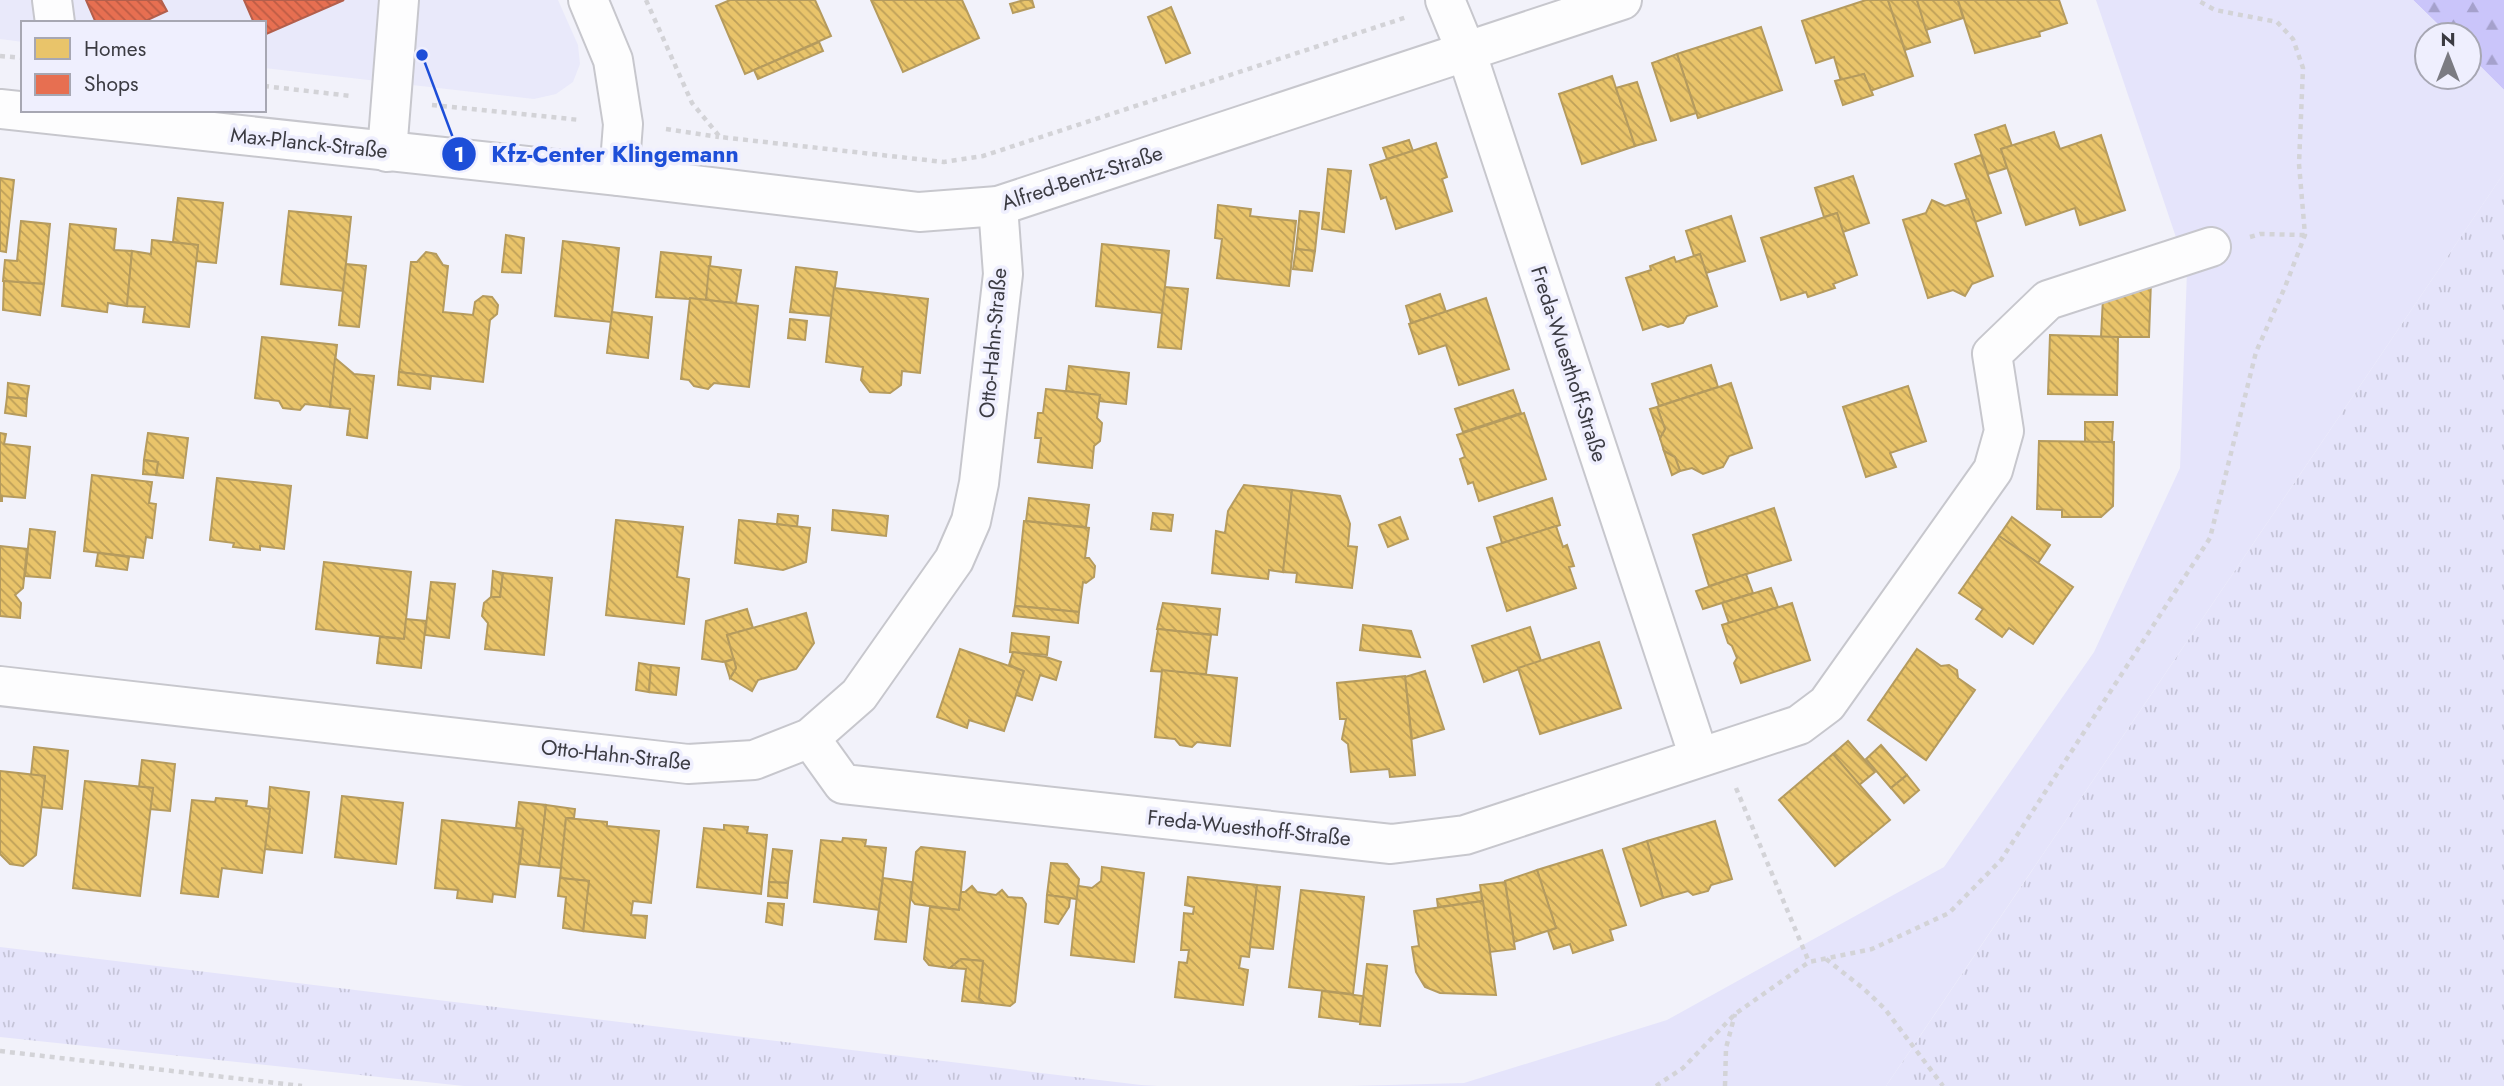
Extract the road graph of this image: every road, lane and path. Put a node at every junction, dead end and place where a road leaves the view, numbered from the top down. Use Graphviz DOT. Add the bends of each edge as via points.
graph roads {
  1 [pos="51,0"];
  2 [pos="399,0"];
  3 [pos="588,0"];
  4 [pos="646,0"];
  5 [pos="1622,0"];
  6 [pos="2197,0"];
  7 [pos="1446,2"];
  8 [pos="55,21"];
  9 [pos="1466,51"];
  10 [pos="0,56"];
  11 [pos="21,58"];
  12 [pos="266,86"];
  13 [pos="391,100"];
  14 [pos="0,109"];
  15 [pos="21,111"];
  16 [pos="50,113"];
  17 [pos="623,124"];
  18 [pos="720,137"];
  19 [pos="387,152"];
  20 [pos="619,176"];
  21 [pos="998,206"];
  22 [pos="2305,235"];
  23 [pos="2211,247"];
  24 [pos="0,686"];
  25 [pos="810,738"];
  26 [pos="1710,754"];
  27 [pos="1826,959"];
  28 [pos="1809,962"];
  29 [pos="1735,1014"];
  30 [pos="0,1051"];
  31 [pos="302,1086"];
  32 [pos="1656,1086"];
  33 [pos="1725,1086"];
  34 [pos="1943,1086"];
  1 -- 8 [label="street"];
  2 -- 13 [label="street"];
  3 -- 17 [label="street" via="614,60"];
  4 -- 18 [label="path" via="692,103"];
  5 -- 9 [label="street, Alfred-Bentz-Straße"];
  6 -- 22 [label="path" via="2215,10 2277,22 2293,39 2303,68 2300,164"];
  7 -- 9 [label="street, Freda-Wuesthoff-Straße"];
  7 -- 18 [label="path" via="983,156 944,162"];
  9 -- 21 [label="street, Alfred-Bentz-Straße"];
  9 -- 26 [label="street, Freda-Wuesthoff-Straße"];
  10 -- 11 [label="path"];
  12 -- 13 [label="path"];
  13 -- 17 [label="path"];
  13 -- 19 [label="street"];
  14 -- 15 [label="street, Max-Planck-Straße"];
  16 -- 19 [label="street, Max-Planck-Straße"];
  17 -- 18 [label="path"];
  17 -- 20 [label="street"];
  19 -- 20 [label="street, Max-Planck-Straße"];
  20 -- 21 [label="street, Alfred-Bentz-Straße" via="919,212"];
  21 -- 25 [label="street, Otto-Hahn-Straße" via="1003,274 971,521 954,561 859,695"];
  22 -- 23 [label="path" via="2260,234"];
  22 -- 27 [label="path" via="2256,352 2210,538 2009,848 1949,913 1872,949"];
  23 -- 26 [label="street, Freda-Wuesthoff-Straße" via="2048,300 1992,354 2004,431 1993,470 1827,704 1799,725"];
  24 -- 25 [label="street, Otto-Hahn-Straße" via="688,764 754,760"];
  25 -- 26 [label="street, Freda-Wuesthoff-Straße" via="843,784 1391,844 1465,835"];
  26 -- 28 [label="path"];
  27 -- 28 [label="path"];
  27 -- 34 [label="path" via="1885,1009"];
  28 -- 29 [label="path"];
  29 -- 32 [label="path" via="1683,1068"];
  29 -- 33 [label="path" via="1726,1048"];
  30 -- 31 [label="path"];
}
